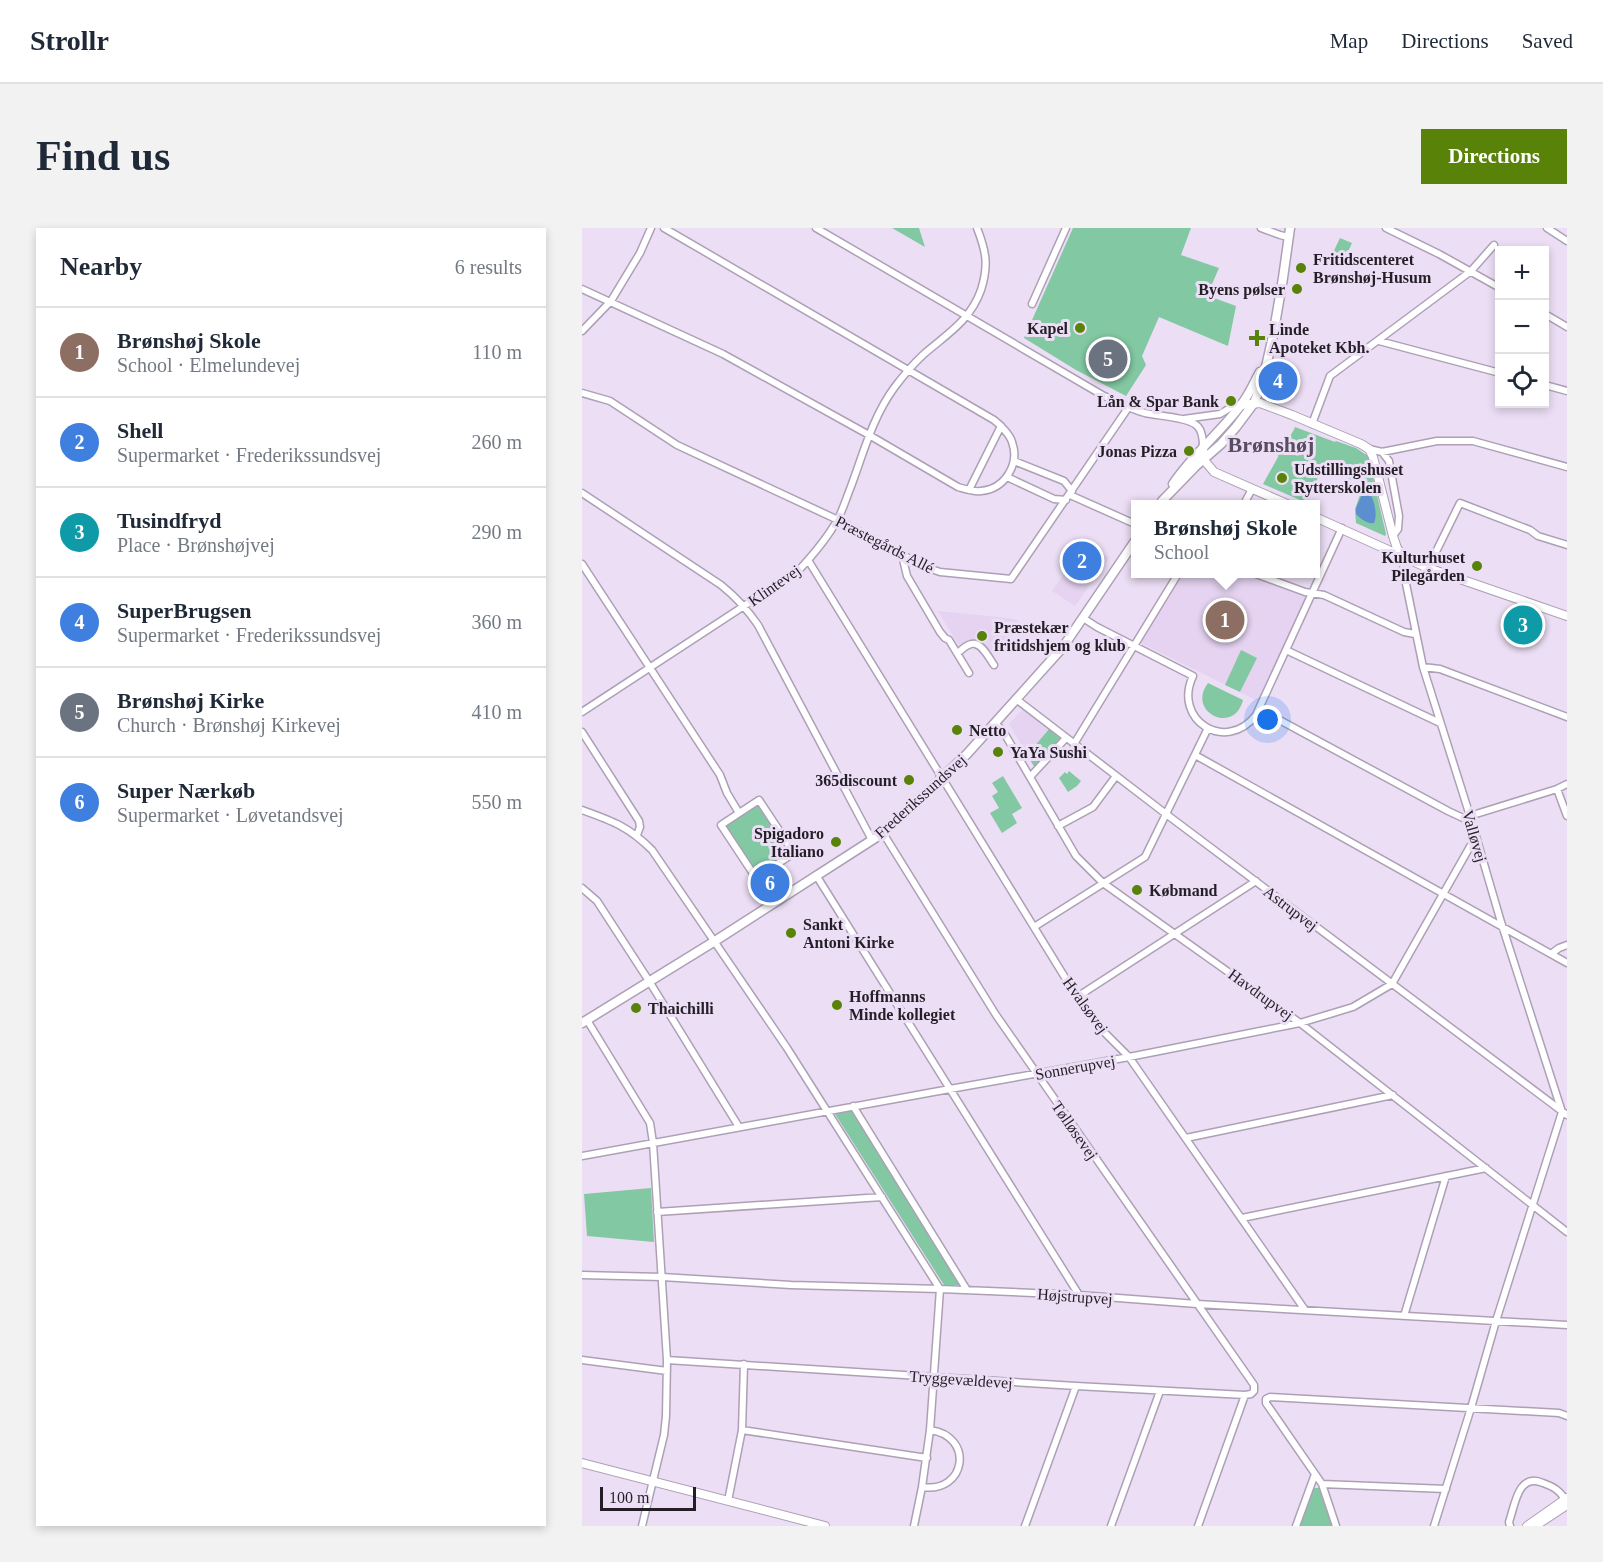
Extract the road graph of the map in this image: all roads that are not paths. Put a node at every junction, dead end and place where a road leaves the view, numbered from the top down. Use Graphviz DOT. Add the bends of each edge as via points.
graph roads {
  1 [pos="651,228"];
  2 [pos="664,228"];
  3 [pos="816,228"];
  4 [pos="977,228"];
  5 [pos="1066,228"];
  6 [pos="1262,228"];
  7 [pos="1386,228"];
  8 [pos="1547,228"];
  9 [pos="1289,232"];
  10 [pos="1567,241"];
  11 [pos="1494,245"];
  12 [pos="1470,271"];
  13 [pos="1495,285"];
  14 [pos="582,289"];
  15 [pos="611,301"];
  16 [pos="1032,304"];
  17 [pos="967,316"];
  18 [pos="1549,316"];
  19 [pos="1567,327"];
  20 [pos="582,331"];
  21 [pos="1379,341"];
  22 [pos="1267,358"];
  23 [pos="908,370"];
  24 [pos="1495,372"];
  25 [pos="1549,386"];
  26 [pos="1567,392"];
  27 [pos="582,393"];
  28 [pos="1254,403"];
  29 [pos="1241,405"];
  30 [pos="1128,408"];
  31 [pos="1184,420"];
  32 [pos="1312,424"];
  33 [pos="1001,426"];
  34 [pos="869,435"];
  35 [pos="1203,448"];
  36 [pos="1369,449"];
  37 [pos="1382,452"];
  38 [pos="1204,460"];
  39 [pos="1014,461"];
  40 [pos="1567,467"];
  41 [pos="1007,477"];
  42 [pos="1252,489"];
  43 [pos="969,490"];
  44 [pos="582,493"];
  45 [pos="1069,495"];
  46 [pos="1163,500"];
  47 [pos="1164,500"];
  48 [pos="1246,500"];
  49 [pos="1278,500"];
  50 [pos="1320,519"];
  51 [pos="838,520"];
  52 [pos="1131,522"];
  53 [pos="1342,528"];
  54 [pos="1393,536"];
  55 [pos="1365,538"];
  56 [pos="1567,545"];
  57 [pos="1131,547"];
  58 [pos="902,555"];
  59 [pos="1404,557"];
  60 [pos="808,560"];
  61 [pos="582,564"];
  62 [pos="1428,568"];
  63 [pos="1320,577"];
  64 [pos="1175,578"];
  65 [pos="1270,578"];
  66 [pos="1320,578"];
  67 [pos="1313,593"];
  68 [pos="744,606"];
  69 [pos="1567,616"];
  70 [pos="1083,618"];
  71 [pos="1415,634"];
  72 [pos="1134,646"];
  73 [pos="1286,650"];
  74 [pos="958,653"];
  75 [pos="994,665"];
  76 [pos="1423,667"];
  77 [pos="650,668"];
  78 [pos="969,673"];
  79 [pos="1016,699"];
  80 [pos="1259,709"];
  81 [pos="582,712"];
  82 [pos="1567,717"];
  83 [pos="995,723"];
  84 [pos="1440,723"];
  85 [pos="1208,728"];
  86 [pos="582,732"];
  87 [pos="1066,738"];
  88 [pos="1074,744"];
  89 [pos="1195,755"];
  90 [pos="1116,776"];
  91 [pos="1030,777"];
  92 [pos="942,778"];
  93 [pos="1567,784"];
  94 [pos="1557,789"];
  95 [pos="582,810"];
  96 [pos="739,813"];
  97 [pos="1167,814"];
  98 [pos="1470,816"];
  99 [pos="1567,816"];
  100 [pos="1058,826"];
  101 [pos="883,833"];
  102 [pos="637,835"];
  103 [pos="1476,836"];
  104 [pos="872,840"];
  105 [pos="773,866"];
  106 [pos="816,875"];
  107 [pos="1256,881"];
  108 [pos="1104,883"];
  109 [pos="582,888"];
  110 [pos="789,892"];
  111 [pos="1443,893"];
  112 [pos="1502,926"];
  113 [pos="1034,927"];
  114 [pos="1175,933"];
  115 [pos="715,940"];
  116 [pos="1567,945"];
  117 [pos="1551,954"];
  118 [pos="1567,963"];
  119 [pos="649,981"];
  120 [pos="1392,984"];
  121 [pos="1077,997"];
  122 [pos="584,1018"];
  123 [pos="1300,1023"];
  124 [pos="1129,1058"];
  125 [pos="1036,1074"];
  126 [pos="950,1089"];
  127 [pos="1393,1095"];
  128 [pos="853,1106"];
  129 [pos="828,1111"];
  130 [pos="1564,1113"];
  131 [pos="739,1127"];
  132 [pos="1186,1138"];
  133 [pos="653,1143"];
  134 [pos="582,1156"];
  135 [pos="1486,1168"];
  136 [pos="1446,1176"];
  137 [pos="882,1197"];
  138 [pos="1533,1204"];
  139 [pos="657,1212"];
  140 [pos="1242,1218"];
  141 [pos="1567,1232"];
  142 [pos="582,1275"];
  143 [pos="662,1277"];
  144 [pos="940,1289"];
  145 [pos="966,1290"];
  146 [pos="1079,1295"];
  147 [pos="1197,1304"];
  148 [pos="1305,1310"];
  149 [pos="1404,1316"];
  150 [pos="1496,1321"];
  151 [pos="1567,1325"];
  152 [pos="582,1360"];
  153 [pos="668,1360"];
  154 [pos="744,1365"];
  155 [pos="667,1371"];
  156 [pos="935,1377"];
  157 [pos="1076,1386"];
  158 [pos="1160,1391"];
  159 [pos="1254,1391"];
  160 [pos="1245,1395"];
  161 [pos="1471,1408"];
  162 [pos="1567,1416"];
  163 [pos="742,1430"];
  164 [pos="930,1430"];
  165 [pos="927,1458"];
  166 [pos="582,1463"];
  167 [pos="1315,1474"];
  168 [pos="654,1482"];
  169 [pos="1322,1484"];
  170 [pos="922,1487"];
  171 [pos="1446,1489"];
  172 [pos="728,1501"];
  173 [pos="1567,1501"];
  174 [pos="642,1526"];
  175 [pos="825,1526"];
  176 [pos="914,1526"];
  177 [pos="1025,1526"];
  178 [pos="1111,1526"];
  179 [pos="1198,1526"];
  180 [pos="1296,1526"];
  181 [pos="1336,1526"];
  182 [pos="1434,1526"];
  183 [pos="1510,1526"];
  184 [pos="1527,1526"];
  185 [pos="1535,1526"];
  1 -- 15 [label="street"];
  2 -- 23 [label="street"];
  3 -- 17 [label="street"];
  4 -- 17 [label="street, Klintevej" via="986,265 980,291"];
  5 -- 16 [label="street"];
  6 -- 9 [label="street" via="1280,235"];
  7 -- 12 [label="street"];
  8 -- 10 [label="street"];
  9 -- 22 [label="main road"];
  11 -- 12 [label="street"];
  12 -- 13 [label="street"];
  12 -- 21 [label="street"];
  14 -- 15 [label="street"];
  15 -- 20 [label="street"];
  15 -- 34 [label="street" via="723,354"];
  17 -- 23 [label="street, Klintevej"];
  17 -- 30 [label="street"];
  18 -- 19 [label="street"];
  21 -- 24 [label="street"];
  21 -- 32 [label="street" via="1329,376"];
  22 -- 28 [label="main road"];
  22 -- 29 [label="main road"];
  23 -- 33 [label="street"];
  23 -- 34 [label="street, Klintevej"];
  25 -- 26 [label="street"];
  27 -- 51 [label="street, Præstegårds Allé" via="610,400 677,445"];
  28 -- 29 [label="street"];
  28 -- 32 [label="street"];
  28 -- 38 [label="main road"];
  29 -- 31 [label="street" via="1220,414"];
  29 -- 35 [label="main road"];
  30 -- 31 [label="street"];
  30 -- 45 [label="street, Præstegårds Allé"];
  31 -- 35 [label="street" via="1198,426"];
  32 -- 36 [label="street"];
  33 -- 39 [label="street" via="1012,442"];
  33 -- 43 [label="street"];
  34 -- 43 [label="street" via="958,488"];
  34 -- 51 [label="street, Klintevej"];
  35 -- 38 [label="street"];
  35 -- 46 [label="main road"];
  36 -- 37 [label="street"];
  36 -- 54 [label="street"];
  37 -- 40 [label="street" via="1437,441 1473,441"];
  37 -- 54 [label="street" via="1389,461 1400,516"];
  38 -- 42 [label="street" via="1214,472"];
  38 -- 47 [label="main road"];
  39 -- 41 [label="street"];
  39 -- 45 [label="street" via="1064,481"];
  41 -- 43 [label="street" via="990,489"];
  41 -- 45 [label="street" via="1054,499"];
  42 -- 48 [label="street"];
  42 -- 49 [label="street"];
  44 -- 68 [label="street" via="721,585"];
  45 -- 52 [label="street"];
  45 -- 58 [label="street, Præstegårds Allé" via="1011,579 940,572"];
  50 -- 53 [label="street"];
  51 -- 58 [label="street, Præstegårds Allé"];
  51 -- 60 [label="street, Klintevej"];
  53 -- 55 [label="street"];
  53 -- 63 [label="street"];
  54 -- 55 [label="street" via="1383,543"];
  54 -- 59 [label="street"];
  55 -- 59 [label="street"];
  56 -- 62 [label="street" via="1460,503"];
  57 -- 70 [label="main road, Frederikssundsvej"];
  58 -- 74 [label="street" via="907,576 940,632"];
  59 -- 62 [label="street"];
  59 -- 71 [label="street, Valløvej" via="1402,569"];
  60 -- 68 [label="street, Klintevej"];
  60 -- 92 [label="street, Hvalsøvej"];
  61 -- 77 [label="street"];
  62 -- 69 [label="street"];
  64 -- 72 [label="street"];
  65 -- 67 [label="street"];
  66 -- 67 [label="street"];
  67 -- 71 [label="street"];
  67 -- 73 [label="street"];
  68 -- 77 [label="street, Klintevej"];
  68 -- 104 [label="street" via="758,625"];
  70 -- 72 [label="street"];
  70 -- 79 [label="main road, Frederikssundsvej" via="1063,647"];
  71 -- 76 [label="street, Valløvej"];
  72 -- 85 [label="street" via="1193,676 1188,702 1197,720"];
  72 -- 88 [label="street"];
  73 -- 80 [label="street"];
  73 -- 84 [label="street"];
  74 -- 75 [label="street" via="976,643"];
  74 -- 78 [label="street"];
  76 -- 82 [label="street" via="1440,669"];
  76 -- 84 [label="street, Valløvej"];
  77 -- 81 [label="street, Klintevej"];
  77 -- 96 [label="street" via="720,775"];
  79 -- 83 [label="main road, Frederikssundsvej"];
  79 -- 87 [label="street, Astrupvej"];
  80 -- 85 [label="street" via="1247,725 1234,731"];
  80 -- 98 [label="street" via="1448,811 1463,818"];
  83 -- 91 [label="street, Havdrupvej"];
  83 -- 92 [label="main road, Frederikssundsvej"];
  84 -- 98 [label="street, Valløvej"];
  85 -- 89 [label="street"];
  86 -- 102 [label="street" via="639,821"];
  87 -- 88 [label="street, Astrupvej"];
  87 -- 91 [label="street"];
  88 -- 90 [label="street, Astrupvej"];
  89 -- 97 [label="street"];
  89 -- 111 [label="street"];
  90 -- 97 [label="street, Astrupvej"];
  90 -- 100 [label="street" via="1093,807"];
  91 -- 100 [label="street, Havdrupvej"];
  92 -- 101 [label="main road, Frederikssundsvej"];
  92 -- 113 [label="street, Hvalsøvej"];
  93 -- 94 [label="street"];
  94 -- 98 [label="street"];
  94 -- 99 [label="street"];
  95 -- 102 [label="street"];
  96 -- 105 [label="street" via="721,825 756,878"];
  96 -- 105 [label="street" via="759,800 794,853"];
  97 -- 107 [label="street, Astrupvej"];
  97 -- 108 [label="street" via="1145,857"];
  98 -- 103 [label="street, Valløvej"];
  100 -- 108 [label="street, Havdrupvej" via="1076,856"];
  101 -- 104 [label="main road, Frederikssundsvej"];
  101 -- 125 [label="street, Tølløsevej"];
  102 -- 115 [label="street" via="652,850"];
  103 -- 111 [label="street"];
  103 -- 112 [label="street, Valløvej"];
  104 -- 106 [label="main road, Frederikssundsvej"];
  105 -- 110 [label="street"];
  106 -- 110 [label="main road, Frederikssundsvej"];
  106 -- 126 [label="street"];
  107 -- 114 [label="street"];
  107 -- 120 [label="street, Astrupvej"];
  108 -- 113 [label="street"];
  108 -- 114 [label="street, Havdrupvej"];
  109 -- 119 [label="street" via="597,901"];
  110 -- 115 [label="main road, Frederikssundsvej"];
  111 -- 112 [label="street"];
  111 -- 120 [label="street"];
  112 -- 117 [label="street"];
  112 -- 130 [label="street, Valløvej"];
  113 -- 121 [label="street, Hvalsøvej"];
  114 -- 121 [label="street"];
  114 -- 123 [label="street, Havdrupvej"];
  115 -- 119 [label="main road, Frederikssundsvej"];
  115 -- 129 [label="street"];
  116 -- 117 [label="street"];
  117 -- 118 [label="street"];
  119 -- 122 [label="main road, Frederikssundsvej"];
  119 -- 131 [label="street"];
  120 -- 123 [label="street, Sonnerupvej" via="1353,1007"];
  120 -- 130 [label="street, Astrupvej"];
  121 -- 124 [label="street, Hvalsøvej"];
  122 -- 133 [label="street" via="650,1123"];
  123 -- 124 [label="street, Sonnerupvej"];
  123 -- 127 [label="street, Havdrupvej"];
  124 -- 125 [label="street, Sonnerupvej"];
  124 -- 132 [label="street, Hvalsøvej"];
  125 -- 126 [label="street, Sonnerupvej"];
  125 -- 147 [label="street, Tølløsevej"];
  126 -- 128 [label="street, Sonnerupvej"];
  126 -- 146 [label="street"];
  127 -- 132 [label="street"];
  127 -- 135 [label="street, Havdrupvej"];
  128 -- 129 [label="street, Sonnerupvej"];
  128 -- 145 [label="street"];
  129 -- 131 [label="street, Sonnerupvej"];
  129 -- 137 [label="street"];
  130 -- 138 [label="street"];
  131 -- 133 [label="street, Sonnerupvej"];
  132 -- 140 [label="street, Hvalsøvej"];
  133 -- 134 [label="street, Sonnerupvej"];
  133 -- 139 [label="street"];
  135 -- 136 [label="street"];
  135 -- 138 [label="street, Havdrupvej"];
  136 -- 140 [label="street"];
  136 -- 149 [label="street"];
  137 -- 139 [label="street"];
  137 -- 144 [label="street"];
  138 -- 141 [label="street, Havdrupvej"];
  138 -- 150 [label="street"];
  139 -- 143 [label="street"];
  140 -- 148 [label="street, Hvalsøvej"];
  142 -- 143 [label="street, Højstrupvej"];
  143 -- 144 [label="street, Højstrupvej"];
  143 -- 153 [label="street"];
  144 -- 145 [label="street, Højstrupvej"];
  144 -- 156 [label="street"];
  145 -- 146 [label="street, Højstrupvej"];
  146 -- 147 [label="street, Højstrupvej"];
  147 -- 148 [label="street, Højstrupvej"];
  147 -- 159 [label="street, Tølløsevej" via="1254,1385"];
  148 -- 149 [label="street, Højstrupvej"];
  149 -- 150 [label="street, Højstrupvej"];
  150 -- 151 [label="street, Højstrupvej"];
  150 -- 161 [label="street"];
  152 -- 155 [label="street"];
  153 -- 154 [label="street, Tryggevældevej"];
  153 -- 155 [label="street"];
  154 -- 156 [label="street, Tryggevældevej"];
  154 -- 163 [label="street"];
  155 -- 168 [label="street" via="665,1431"];
  156 -- 157 [label="street, Tryggevældevej"];
  156 -- 164 [label="street"];
  157 -- 158 [label="street, Tryggevældevej"];
  157 -- 177 [label="street"];
  158 -- 160 [label="street, Tryggevældevej"];
  158 -- 178 [label="street"];
  159 -- 160 [label="street, Tryggevældevej"];
  160 -- 179 [label="street"];
  161 -- 162 [label="street"];
  161 -- 167 [label="street" via="1266,1399"];
  161 -- 171 [label="street"];
  163 -- 165 [label="street"];
  163 -- 172 [label="street"];
  164 -- 165 [label="street"];
  164 -- 170 [label="street" via="940,1431 955,1443 960,1461 946,1484"];
  165 -- 170 [label="street"];
  166 -- 168 [label="street"];
  167 -- 169 [label="street"];
  167 -- 180 [label="street"];
  168 -- 172 [label="street"];
  168 -- 174 [label="street"];
  169 -- 171 [label="street"];
  169 -- 181 [label="street"];
  170 -- 176 [label="street"];
  171 -- 182 [label="street"];
  172 -- 175 [label="street"];
  173 -- 183 [label="street" via="1557,1489 1535,1480 1526,1482"];
  173 -- 184 [label="street"];
  173 -- 185 [label="street"];
}
